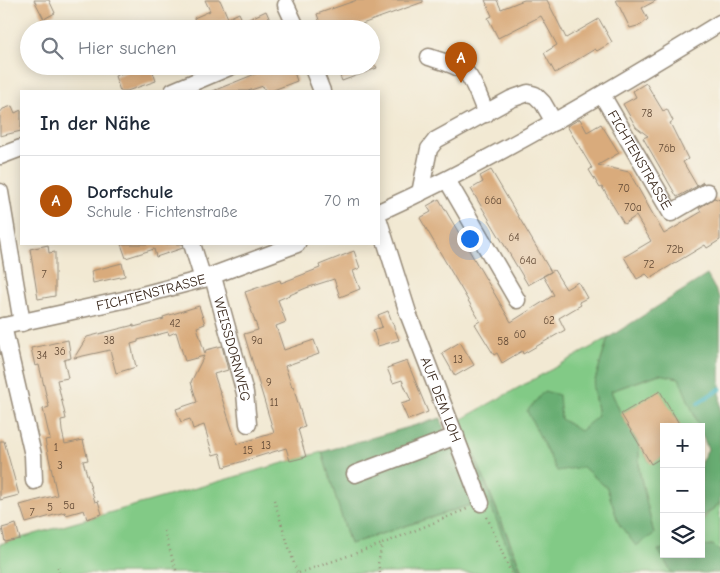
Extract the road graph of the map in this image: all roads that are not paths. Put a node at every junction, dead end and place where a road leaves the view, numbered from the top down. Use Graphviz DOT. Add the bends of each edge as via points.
graph roads {
  1 [pos="286,5"];
  2 [pos="293,20"];
  3 [pos="720,23"];
  4 [pos="429,57"];
  5 [pos="211,75"];
  6 [pos="316,75"];
  7 [pos="175,90"];
  8 [pos="322,90"];
  9 [pos="602,95"];
  10 [pos="486,114"];
  11 [pos="554,122"];
  12 [pos="20,148"];
  13 [pos="0,156"];
  14 [pos="447,180"];
  15 [pos="0,192"];
  16 [pos="707,192"];
  17 [pos="420,193"];
  18 [pos="380,212"];
  19 [pos="380,225"];
  20 [pos="192,245"];
  21 [pos="294,245"];
  22 [pos="208,278"];
  23 [pos="517,300"];
  24 [pos="22,323"];
  25 [pos="2,326"];
  26 [pos="248,424"];
  27 [pos="456,436"];
  28 [pos="355,474"];
  29 [pos="34,481"];
  30 [pos="481,503"];
  1 -- 2 [label="street"];
  3 -- 9 [label="street, FICHTENSTRASSE"];
  4 -- 10 [label="street" via="466,72"];
  5 -- 7 [label="street"];
  6 -- 8 [label="street"];
  9 -- 11 [label="street, FICHTENSTRASSE"];
  9 -- 16 [label="street, FICHTENSTRASSE" via="670,214"];
  10 -- 11 [label="street" via="511,98 528,93 543,103"];
  10 -- 17 [label="street" via="436,140 429,149"];
  11 -- 14 [label="street, FICHTENSTRASSE"];
  12 -- 13 [label="street"];
  14 -- 17 [label="street, FICHTENSTRASSE"];
  14 -- 23 [label="street"];
  15 -- 24 [label="street"];
  17 -- 18 [label="street, FICHTENSTRASSE"];
  19 -- 27 [label="street, AUF DEM LOH" via="409,316"];
  20 -- 22 [label="street, WEISSDORNWEG"];
  21 -- 22 [label="street, FICHTENSTRASSE"];
  22 -- 24 [label="street, FICHTENSTRASSE"];
  22 -- 26 [label="street, WEISSDORNWEG" via="245,393"];
  24 -- 25 [label="street, FICHTENSTRASSE"];
  25 -- 29 [label="street" via="33,455"];
  27 -- 28 [label="street"];
  27 -- 30 [label="street, AUF DEM LOH"];
}
